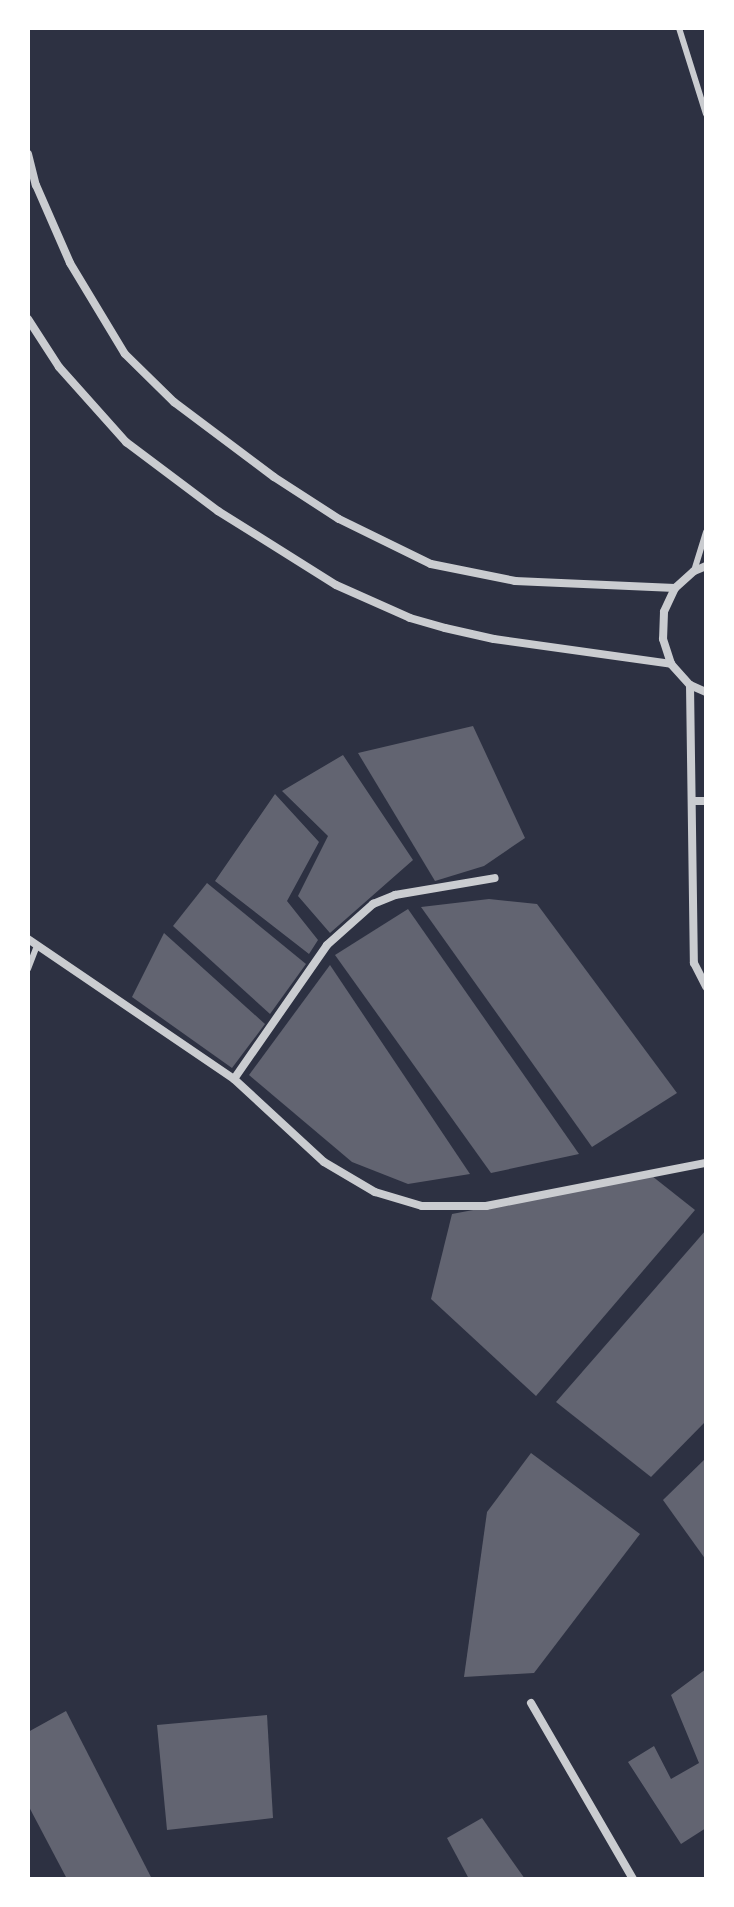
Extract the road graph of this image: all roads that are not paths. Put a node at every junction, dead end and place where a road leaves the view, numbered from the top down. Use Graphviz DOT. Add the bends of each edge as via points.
graph roads {
  1 [pos="679,28"];
  2 [pos="706,114"];
  3 [pos="28,154"];
  4 [pos="28,319"];
  5 [pos="706,532"];
  6 [pos="706,566"];
  7 [pos="694,571"];
  8 [pos="675,588"];
  9 [pos="671,664"];
  10 [pos="690,685"];
  11 [pos="706,692"];
  12 [pos="692,801"];
  13 [pos="706,801"];
  14 [pos="495,878"];
  15 [pos="28,939"];
  16 [pos="36,948"];
  17 [pos="28,969"];
  18 [pos="706,987"];
  19 [pos="234,1079"];
  20 [pos="706,1163"];
  21 [pos="531,1703"];
  22 [pos="633,1879"];
  1 -- 2 [label="lane"];
  3 -- 8 [label="street" via="70,263 125,354 174,402 274,477 339,519 431,564 515,581"];
  4 -- 9 [label="street" via="59,367 126,442 218,511 336,585 445,628"];
  5 -- 7 [label="lane"];
  6 -- 7 [label="street"];
  7 -- 8 [label="street"];
  8 -- 9 [label="street" via="663,625"];
  9 -- 10 [label="street"];
  10 -- 11 [label="street"];
  10 -- 12 [label="street"];
  12 -- 13 [label="street"];
  12 -- 18 [label="street" via="694,963"];
  14 -- 19 [label="street" via="395,895 373,904 327,945"];
  15 -- 16 [label="street"];
  16 -- 17 [label="lane"];
  16 -- 19 [label="street"];
  19 -- 20 [label="street" via="324,1162 375,1192 422,1206 486,1206"];
  21 -- 22 [label="street"];
}
